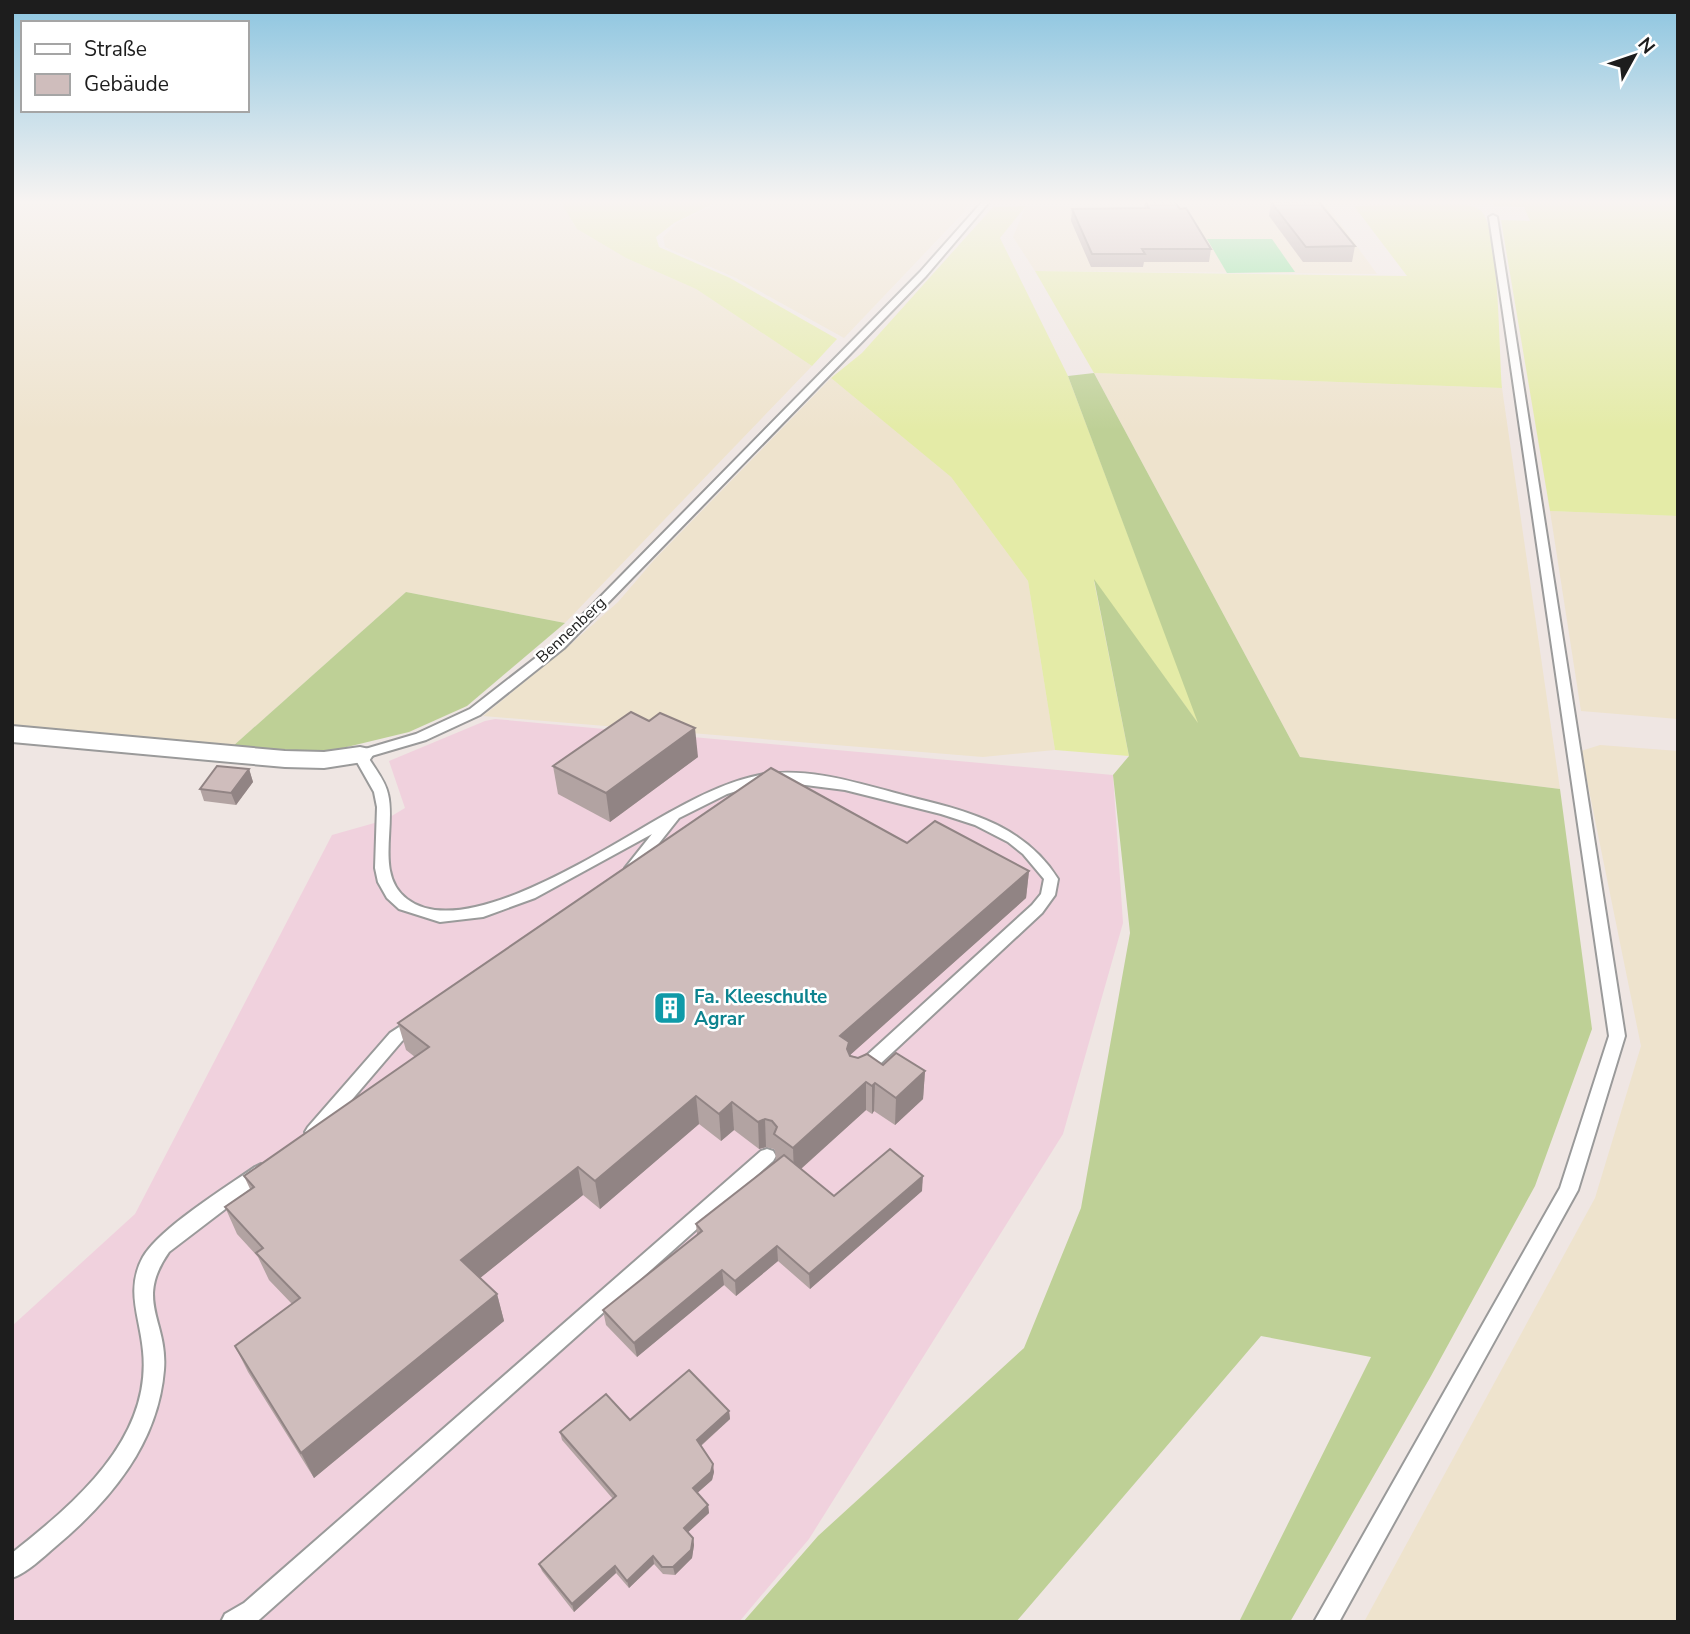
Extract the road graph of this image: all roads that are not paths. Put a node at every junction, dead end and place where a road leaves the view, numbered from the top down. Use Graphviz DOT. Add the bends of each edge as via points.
graph roads {
  1 [pos="921,277"];
  2 [pos="1502,277"];
  3 [pos="12,734"];
  4 [pos="360,755"];
  5 [pos="675,816"];
  6 [pos="619,879"];
  7 [pos="429,1013"];
  8 [pos="857,1076"];
  9 [pos="297,1145"];
  10 [pos="767,1156"];
  11 [pos="277,1160"];
  12 [pos="12,1567"];
  13 [pos="233,1622"];
  14 [pos="1326,1622"];
  1 -- 4 [label="lane, Bennenberg" via="560,645 475,712 421,737"];
  2 -- 14 [label="lane" via="1617,1036 1569,1190"];
  3 -- 4 [label="street, Bennenberg" via="285,759"];
  4 -- 5 [label="lane" via="381,791 381,873 389,891 404,906 420,913 466,917 492,911"];
  5 -- 6 [label="lane"];
  5 -- 8 [label="lane" via="760,779 830,783 983,822 1044,866 1051,878 1048,895 1037,909"];
  7 -- 9 [label="lane" via="396,1037 318,1129"];
  10 -- 13 [label="lane" via="252,1611"];
  11 -- 12 [label="lane" via="151,1259 142,1285 142,1307 154,1346 154,1369 142,1423 111,1478 91,1502"];
}
